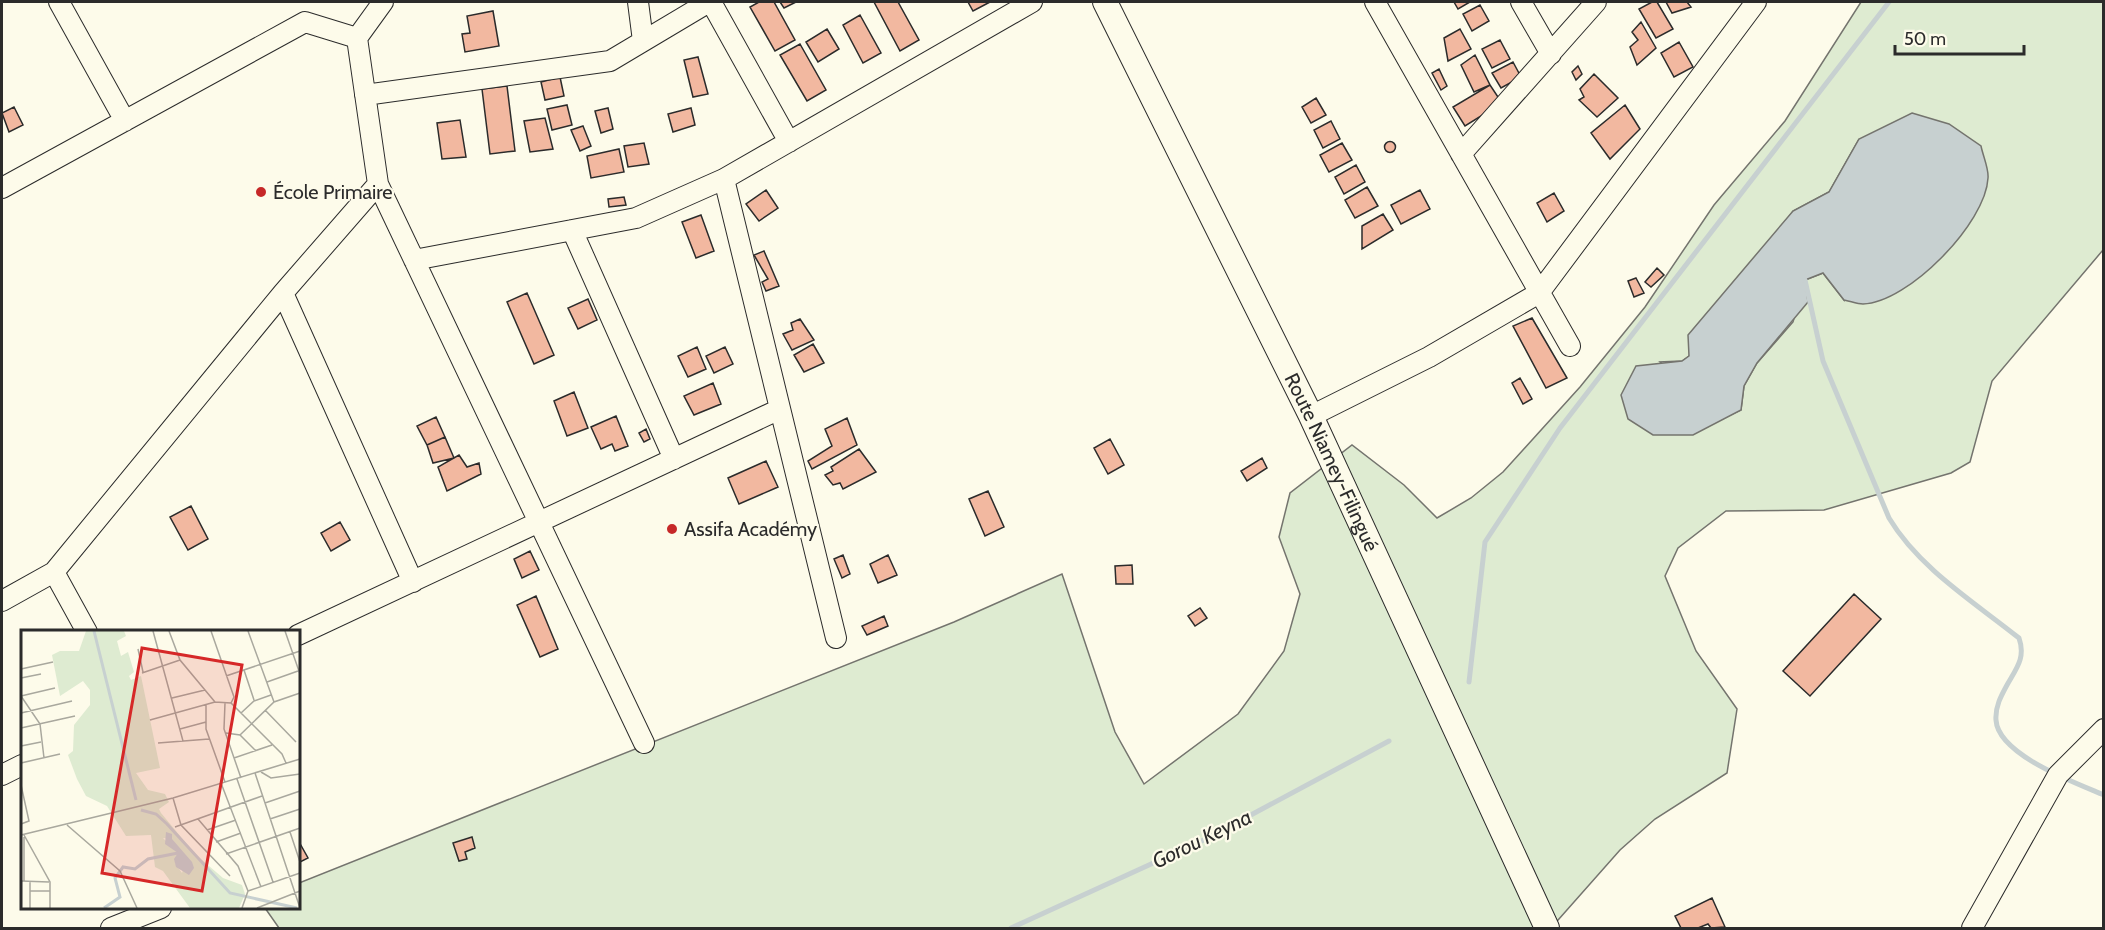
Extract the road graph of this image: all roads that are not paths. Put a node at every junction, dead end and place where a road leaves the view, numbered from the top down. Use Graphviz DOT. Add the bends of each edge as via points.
graph roads {
  1 [pos="59,2"];
  2 [pos="382,2"];
  3 [pos="638,2"];
  4 [pos="710,2"];
  5 [pos="1032,2"];
  6 [pos="1106,2"];
  7 [pos="1375,2"];
  8 [pos="1521,2"];
  9 [pos="1596,2"];
  10 [pos="1756,2"];
  11 [pos="357,38"];
  12 [pos="643,41"];
  13 [pos="1551,54"];
  14 [pos="365,95"];
  15 [pos="125,121"];
  16 [pos="789,142"];
  17 [pos="1461,154"];
  18 [pos="724,179"];
  19 [pos="378,184"];
  20 [pos="2,188"];
  21 [pos="572,230"];
  22 [pos="414,260"];
  23 [pos="283,293"];
  24 [pos="1539,293"];
  25 [pos="1570,346"];
  26 [pos="780,409"];
  27 [pos="1311,416"];
  28 [pos="674,459"];
  29 [pos="539,522"];
  30 [pos="54,572"];
  31 [pos="413,582"];
  32 [pos="2,601"];
  33 [pos="86,630"];
  34 [pos="300,634"];
  35 [pos="836,638"];
  36 [pos="2103,729"];
  37 [pos="644,743"];
  38 [pos="21,766"];
  39 [pos="2,775"];
  40 [pos="158,909"];
  41 [pos="111,928"];
  42 [pos="1547,928"];
  43 [pos="1972,928"];
  1 -- 15 [label="street"];
  2 -- 11 [label="street"];
  3 -- 12 [label="street"];
  4 -- 12 [label="street"];
  4 -- 16 [label="street"];
  5 -- 16 [label="street"];
  6 -- 27 [label="main road, Route Niamey-Filingué"];
  7 -- 17 [label="street"];
  8 -- 13 [label="street"];
  9 -- 13 [label="street"];
  10 -- 24 [label="street"];
  11 -- 14 [label="street"];
  11 -- 15 [label="street" via="305,22"];
  12 -- 14 [label="street" via="610,61"];
  13 -- 17 [label="street"];
  14 -- 19 [label="street"];
  15 -- 20 [label="street"];
  16 -- 18 [label="street"];
  17 -- 24 [label="street"];
  18 -- 21 [label="street" via="636,219"];
  18 -- 26 [label="street"];
  19 -- 22 [label="street"];
  19 -- 23 [label="street"];
  21 -- 22 [label="street"];
  21 -- 28 [label="street"];
  22 -- 29 [label="street"];
  23 -- 30 [label="street"];
  23 -- 31 [label="street"];
  24 -- 25 [label="street"];
  24 -- 27 [label="street" via="1429,357"];
  26 -- 28 [label="street"];
  26 -- 35 [label="street"];
  27 -- 42 [label="main road, Route Niamey-Filingué"];
  28 -- 29 [label="street"];
  29 -- 31 [label="street"];
  29 -- 37 [label="street"];
  30 -- 32 [label="street"];
  30 -- 33 [label="street"];
  31 -- 34 [label="street"];
  36 -- 43 [label="street" via="2058,775"];
  38 -- 39 [label="street"];
  40 -- 41 [label="street"];
}
